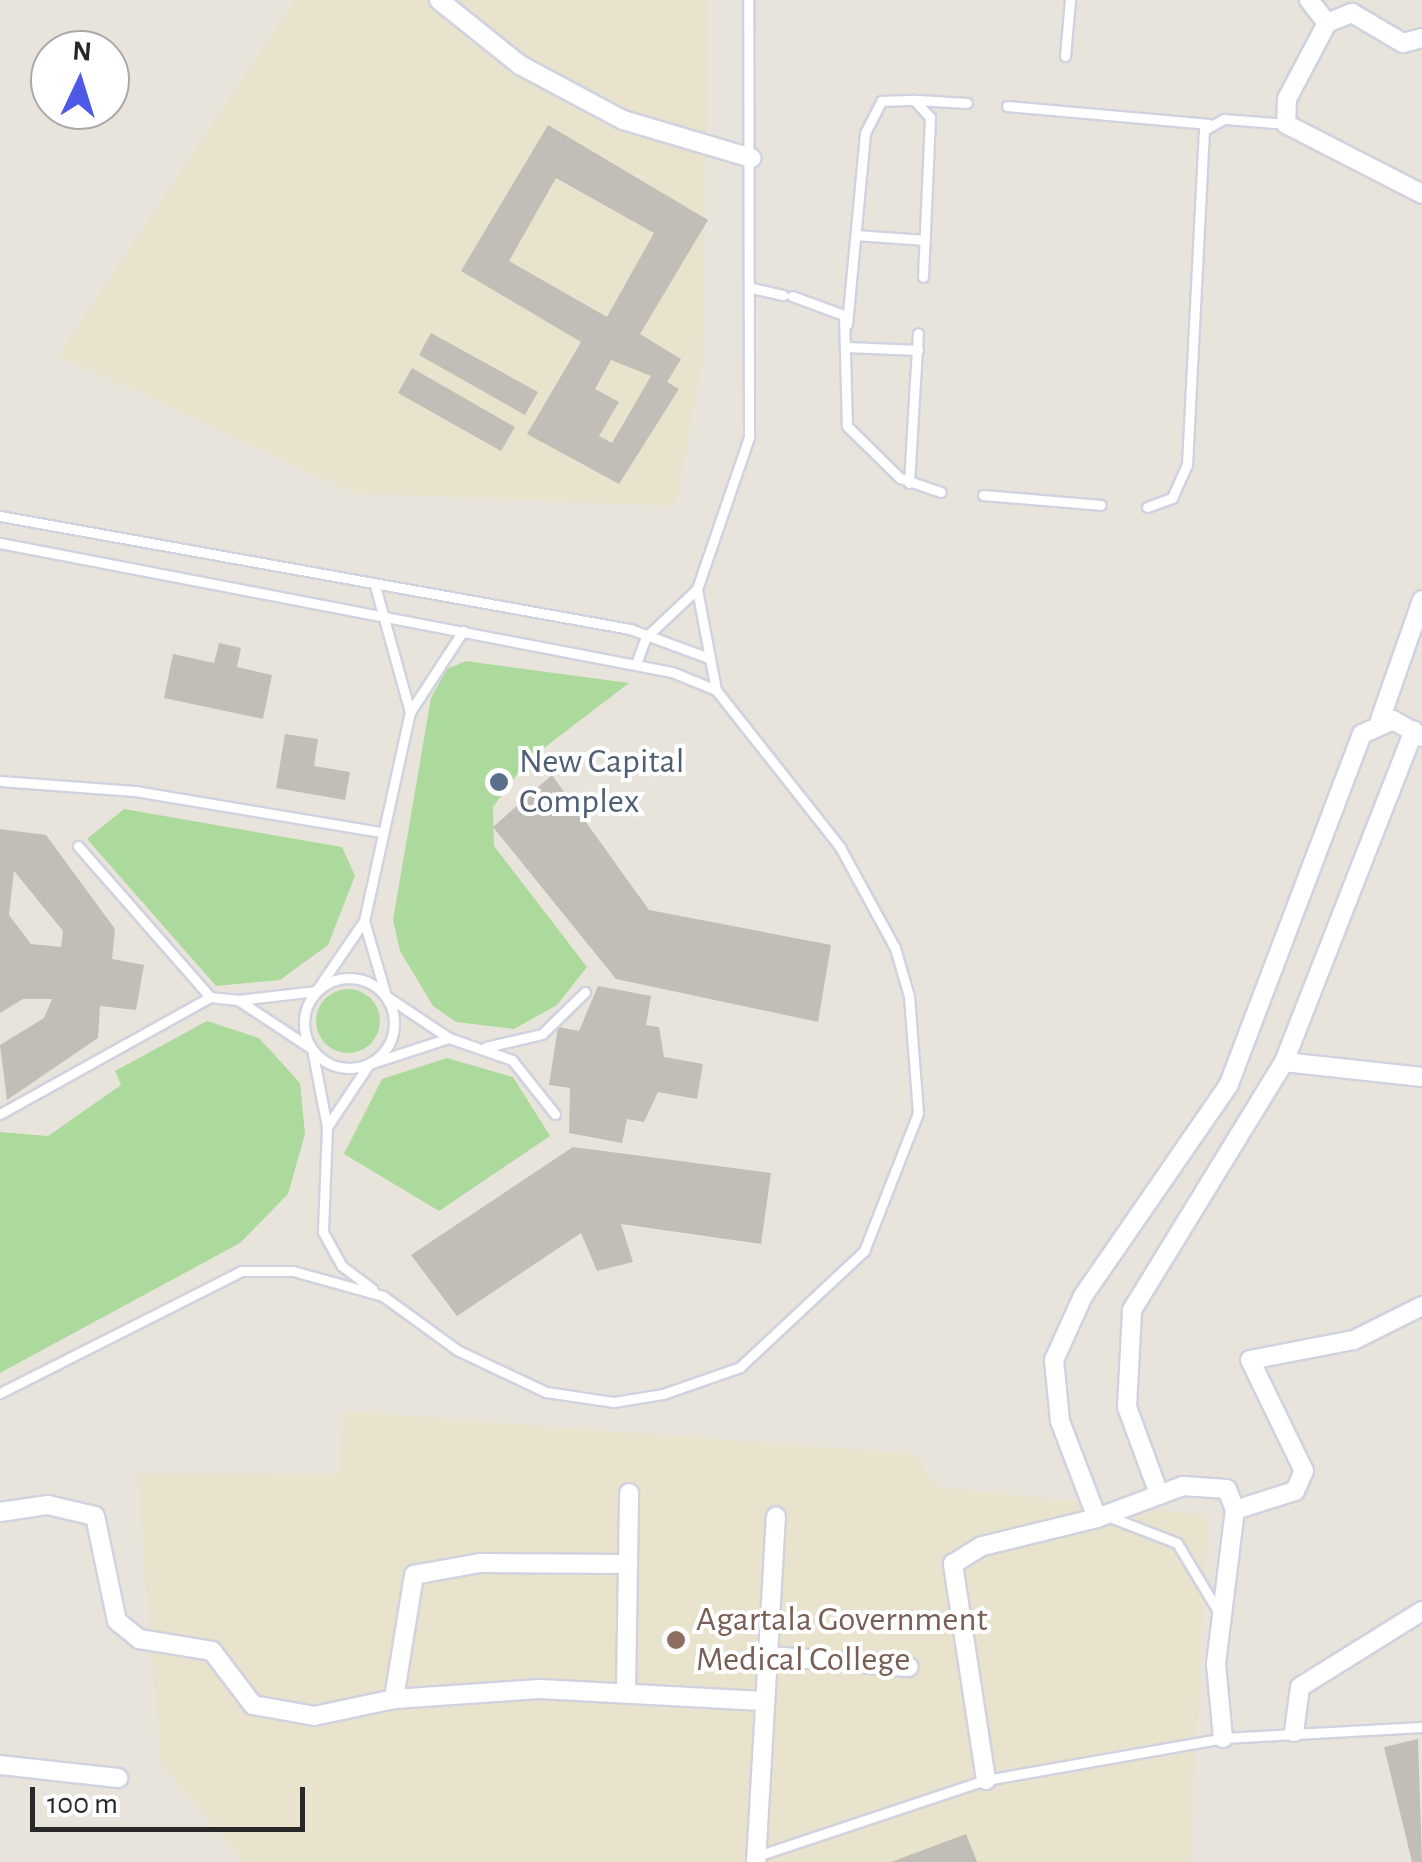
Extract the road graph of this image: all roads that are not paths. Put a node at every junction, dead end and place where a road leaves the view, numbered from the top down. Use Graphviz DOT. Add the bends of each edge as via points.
graph roads {
  1 [pos="439,0"];
  2 [pos="748,0"];
  3 [pos="1070,0"];
  4 [pos="1309,0"];
  5 [pos="1327,22"];
  6 [pos="1422,38"];
  7 [pos="1065,56"];
  8 [pos="914,100"];
  9 [pos="967,103"];
  10 [pos="1007,106"];
  11 [pos="1209,124"];
  12 [pos="1286,124"];
  13 [pos="751,158"];
  14 [pos="1422,194"];
  15 [pos="856,235"];
  16 [pos="925,240"];
  17 [pos="923,277"];
  18 [pos="752,288"];
  19 [pos="847,324"];
  20 [pos="918,333"];
  21 [pos="846,347"];
  22 [pos="918,350"];
  23 [pos="908,482"];
  24 [pos="941,492"];
  25 [pos="983,495"];
  26 [pos="1101,505"];
  27 [pos="1147,507"];
  28 [pos="0,516"];
  29 [pos="0,542"];
  30 [pos="374,586"];
  31 [pos="698,589"];
  32 [pos="1422,600"];
  33 [pos="378,615"];
  34 [pos="463,631"];
  35 [pos="646,637"];
  36 [pos="706,657"];
  37 [pos="636,664"];
  38 [pos="716,690"];
  39 [pos="410,712"];
  40 [pos="1380,720"];
  41 [pos="1418,734"];
  42 [pos="0,781"];
  43 [pos="380,832"];
  44 [pos="78,846"];
  45 [pos="364,921"];
  46 [pos="316,991"];
  47 [pos="585,992"];
  48 [pos="386,996"];
  49 [pos="210,997"];
  50 [pos="238,1000"];
  51 [pos="449,1038"];
  52 [pos="483,1048"];
  53 [pos="312,1049"];
  54 [pos="1284,1062"];
  55 [pos="369,1064"];
  56 [pos="1422,1077"];
  57 [pos="0,1114"];
  58 [pos="555,1114"];
  59 [pos="326,1128"];
  60 [pos="382,1296"];
  61 [pos="1422,1306"];
  62 [pos="0,1393"];
  63 [pos="629,1493"];
  64 [pos="1160,1494"];
  65 [pos="1235,1510"];
  66 [pos="0,1512"];
  67 [pos="776,1516"];
  68 [pos="1100,1516"];
  69 [pos="628,1564"];
  70 [pos="1422,1611"];
  71 [pos="1221,1617"];
  72 [pos="768,1656"];
  73 [pos="909,1667"];
  74 [pos="626,1690"];
  75 [pos="394,1698"];
  76 [pos="759,1701"];
  77 [pos="1422,1728"];
  78 [pos="1294,1732"];
  79 [pos="1224,1738"];
  80 [pos="0,1765"];
  81 [pos="118,1778"];
  82 [pos="986,1780"];
  83 [pos="752,1860"];
  84 [pos="772,1862"];
  1 -- 13 [label="street" via="520,65 623,120"];
  2 -- 13 [label="lane"];
  3 -- 7 [label="lane"];
  4 -- 5 [label="street"];
  5 -- 6 [label="street" via="1352,13 1403,43"];
  5 -- 12 [label="street" via="1286,99"];
  8 -- 9 [label="lane"];
  8 -- 15 [label="lane" via="869,110"];
  8 -- 16 [label="lane" via="930,117"];
  10 -- 11 [label="lane"];
  11 -- 12 [label="lane"];
  11 -- 27 [label="lane" via="1187,465 1172,498"];
  12 -- 14 [label="street"];
  13 -- 18 [label="lane"];
  15 -- 16 [label="lane"];
  15 -- 19 [label="lane"];
  16 -- 17 [label="lane"];
  18 -- 19 [label="lane" via="834,305"];
  18 -- 31 [label="lane" via="749,437"];
  19 -- 21 [label="lane"];
  20 -- 22 [label="lane"];
  21 -- 22 [label="lane"];
  21 -- 23 [label="lane" via="847,426"];
  22 -- 23 [label="lane"];
  23 -- 24 [label="lane"];
  25 -- 26 [label="lane"];
  28 -- 30 [label="lane"];
  29 -- 33 [label="lane"];
  30 -- 33 [label="lane"];
  30 -- 35 [label="lane"];
  31 -- 35 [label="lane"];
  31 -- 36 [label="lane"];
  32 -- 40 [label="street"];
  33 -- 34 [label="lane"];
  33 -- 39 [label="lane"];
  34 -- 37 [label="lane"];
  34 -- 39 [label="lane"];
  35 -- 36 [label="lane"];
  35 -- 37 [label="lane"];
  36 -- 38 [label="lane"];
  37 -- 38 [label="lane"];
  38 -- 60 [label="lane" via="840,847 896,948 909,996 918,1112 864,1252 740,1367 614,1402 546,1392 457,1350"];
  39 -- 43 [label="lane"];
  40 -- 41 [label="street"];
  40 -- 68 [label="street" via="1351,758 1229,1084 1063,1332 1053,1388"];
  41 -- 54 [label="street"];
  42 -- 43 [label="lane" via="135,791"];
  43 -- 45 [label="lane"];
  44 -- 49 [label="lane"];
  45 -- 46 [label="lane"];
  45 -- 48 [label="lane"];
  46 -- 48 [label="lane" via="360,979"];
  46 -- 50 [label="lane"];
  46 -- 53 [label="lane" via="304,1020"];
  47 -- 52 [label="lane" via="542,1034"];
  48 -- 51 [label="lane"];
  48 -- 55 [label="lane" via="395,1026"];
  49 -- 50 [label="lane"];
  49 -- 57 [label="lane"];
  50 -- 53 [label="lane"];
  51 -- 52 [label="lane"];
  51 -- 55 [label="lane"];
  52 -- 58 [label="lane" via="512,1060"];
  53 -- 55 [label="lane" via="338,1067"];
  53 -- 59 [label="lane"];
  54 -- 56 [label="street"];
  54 -- 64 [label="street" via="1132,1310 1127,1406"];
  55 -- 59 [label="lane"];
  59 -- 60 [label="lane" via="322,1232 342,1266"];
  60 -- 62 [label="lane" via="293,1272 242,1271"];
  61 -- 65 [label="street" via="1354,1340 1250,1360 1304,1471 1295,1491"];
  63 -- 69 [label="street"];
  64 -- 65 [label="street" via="1219,1485"];
  64 -- 68 [label="street"];
  65 -- 71 [label="street"];
  66 -- 75 [label="street" via="48,1504 94,1516 117,1621 139,1638 212,1651 253,1705 314,1716"];
  67 -- 72 [label="street"];
  68 -- 71 [label="lane" via="1177,1543"];
  68 -- 82 [label="street" via="982,1546 953,1564"];
  69 -- 74 [label="street"];
  69 -- 75 [label="street" via="480,1562 414,1576"];
  70 -- 78 [label="street" via="1300,1687"];
  71 -- 79 [label="street"];
  72 -- 73 [label="street"];
  72 -- 76 [label="street"];
  74 -- 75 [label="street"];
  74 -- 76 [label="street"];
  76 -- 83 [label="street" via="761,1833"];
  77 -- 78 [label="lane"];
  78 -- 79 [label="lane"];
  79 -- 82 [label="lane"];
  80 -- 81 [label="street"];
  82 -- 83 [label="lane"];
  83 -- 84 [label="street"];
}
